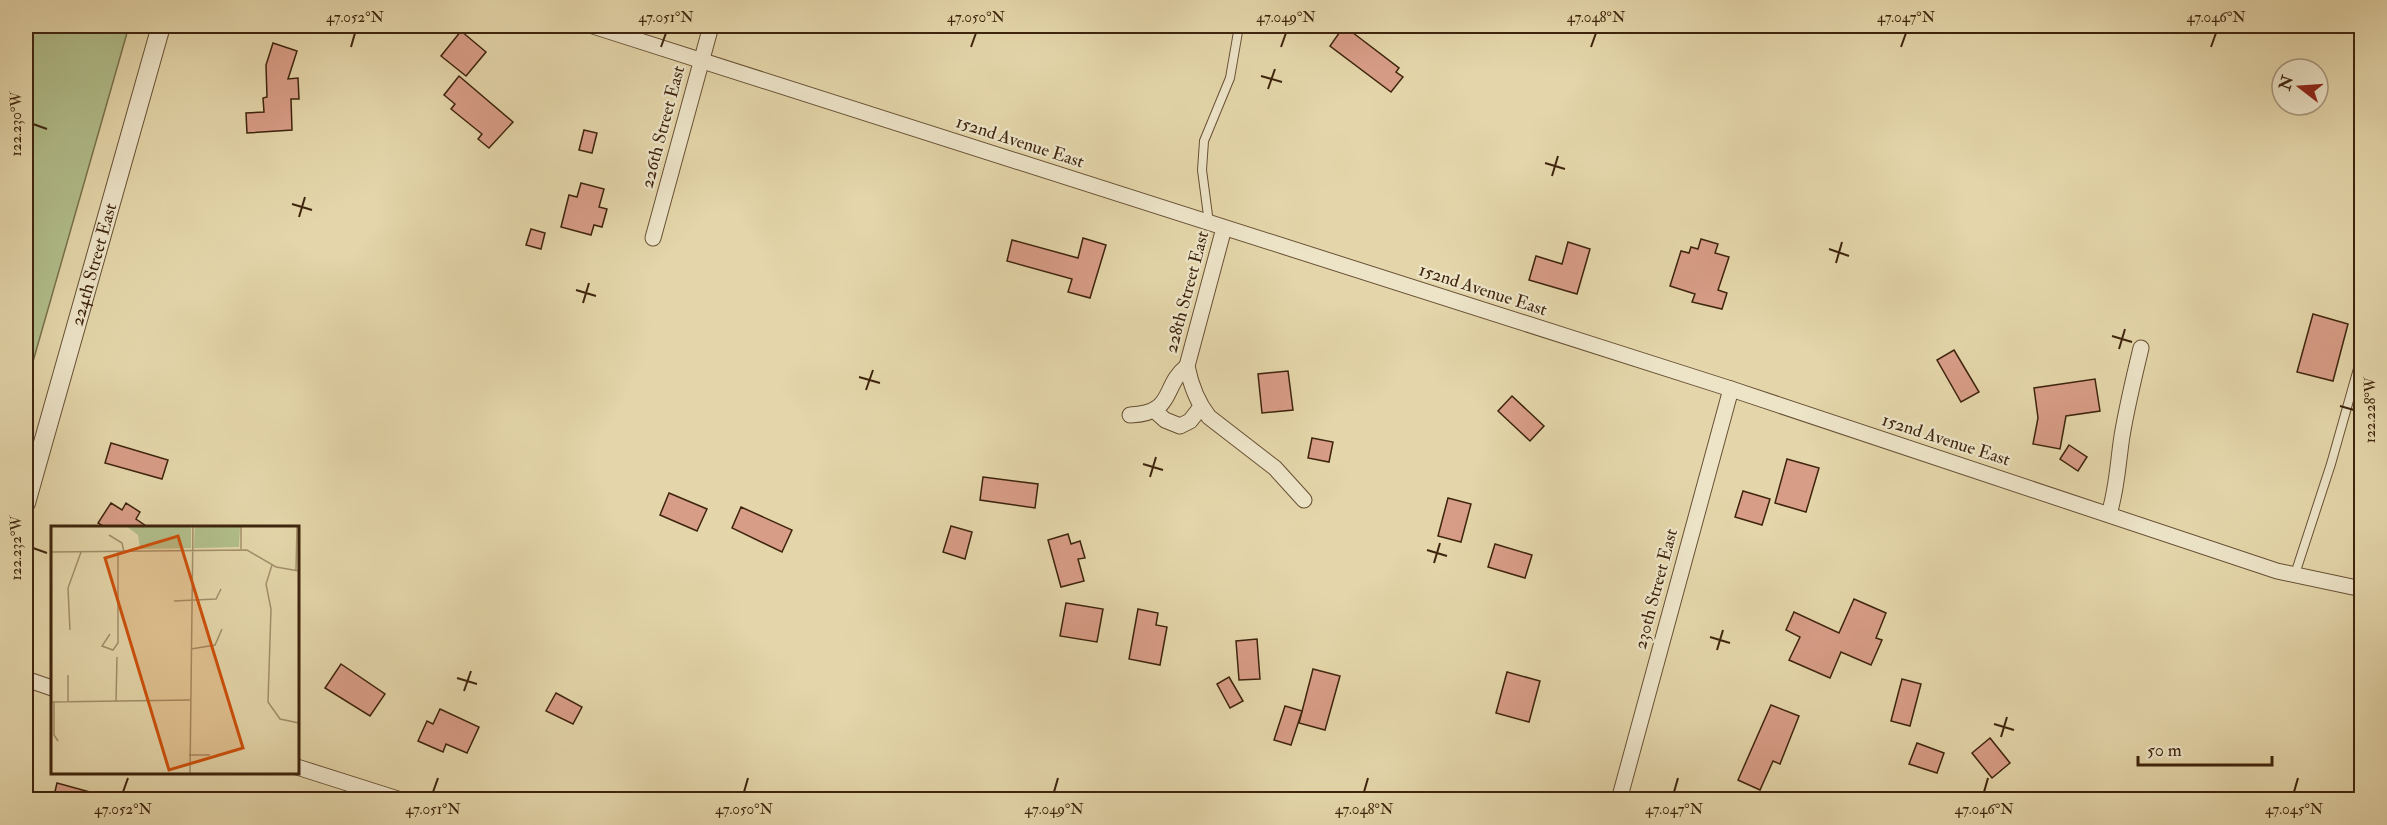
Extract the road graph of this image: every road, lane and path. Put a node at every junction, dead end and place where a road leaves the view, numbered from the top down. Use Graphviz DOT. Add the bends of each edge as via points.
graph roads {
  1 [pos="161,26"];
  2 [pos="593,26"];
  3 [pos="711,26"];
  4 [pos="1239,26"];
  5 [pos="701,60"];
  6 [pos="1216,225"];
  7 [pos="653,238"];
  8 [pos="2141,348"];
  9 [pos="2361,358"];
  10 [pos="1187,366"];
  11 [pos="1731,389"];
  12 [pos="1201,407"];
  13 [pos="1155,411"];
  14 [pos="1130,416"];
  15 [pos="1304,500"];
  16 [pos="26,503"];
  17 [pos="2109,514"];
  18 [pos="2295,574"];
  19 [pos="2361,589"];
  20 [pos="26,679"];
  21 [pos="51,688"];
  22 [pos="298,766"];
  23 [pos="401,800"];
  24 [pos="1619,800"];
  1 -- 16 [label="street, 224th Street East"];
  2 -- 5 [label="street, 152nd Avenue East"];
  3 -- 5 [label="street, 226th Street East"];
  4 -- 6 [label="lane" via="1230,78 1204,141 1202,170"];
  5 -- 6 [label="street, 152nd Avenue East"];
  5 -- 7 [label="street, 226th Street East"];
  6 -- 10 [label="street, 228th Street East"];
  6 -- 11 [label="street, 152nd Avenue East"];
  8 -- 17 [label="street" via="2124,420"];
  9 -- 18 [label="lane"];
  10 -- 12 [label="street"];
  10 -- 13 [label="street"];
  11 -- 17 [label="street, 152nd Avenue East"];
  11 -- 24 [label="street, 230th Street East"];
  12 -- 13 [label="street" via="1190,421 1180,426"];
  12 -- 15 [label="street" via="1226,432 1275,468"];
  13 -- 14 [label="street"];
  17 -- 18 [label="street, 152nd Avenue East"];
  18 -- 19 [label="street, 152nd Avenue East"];
  20 -- 21 [label="street"];
  22 -- 23 [label="street"];
}
